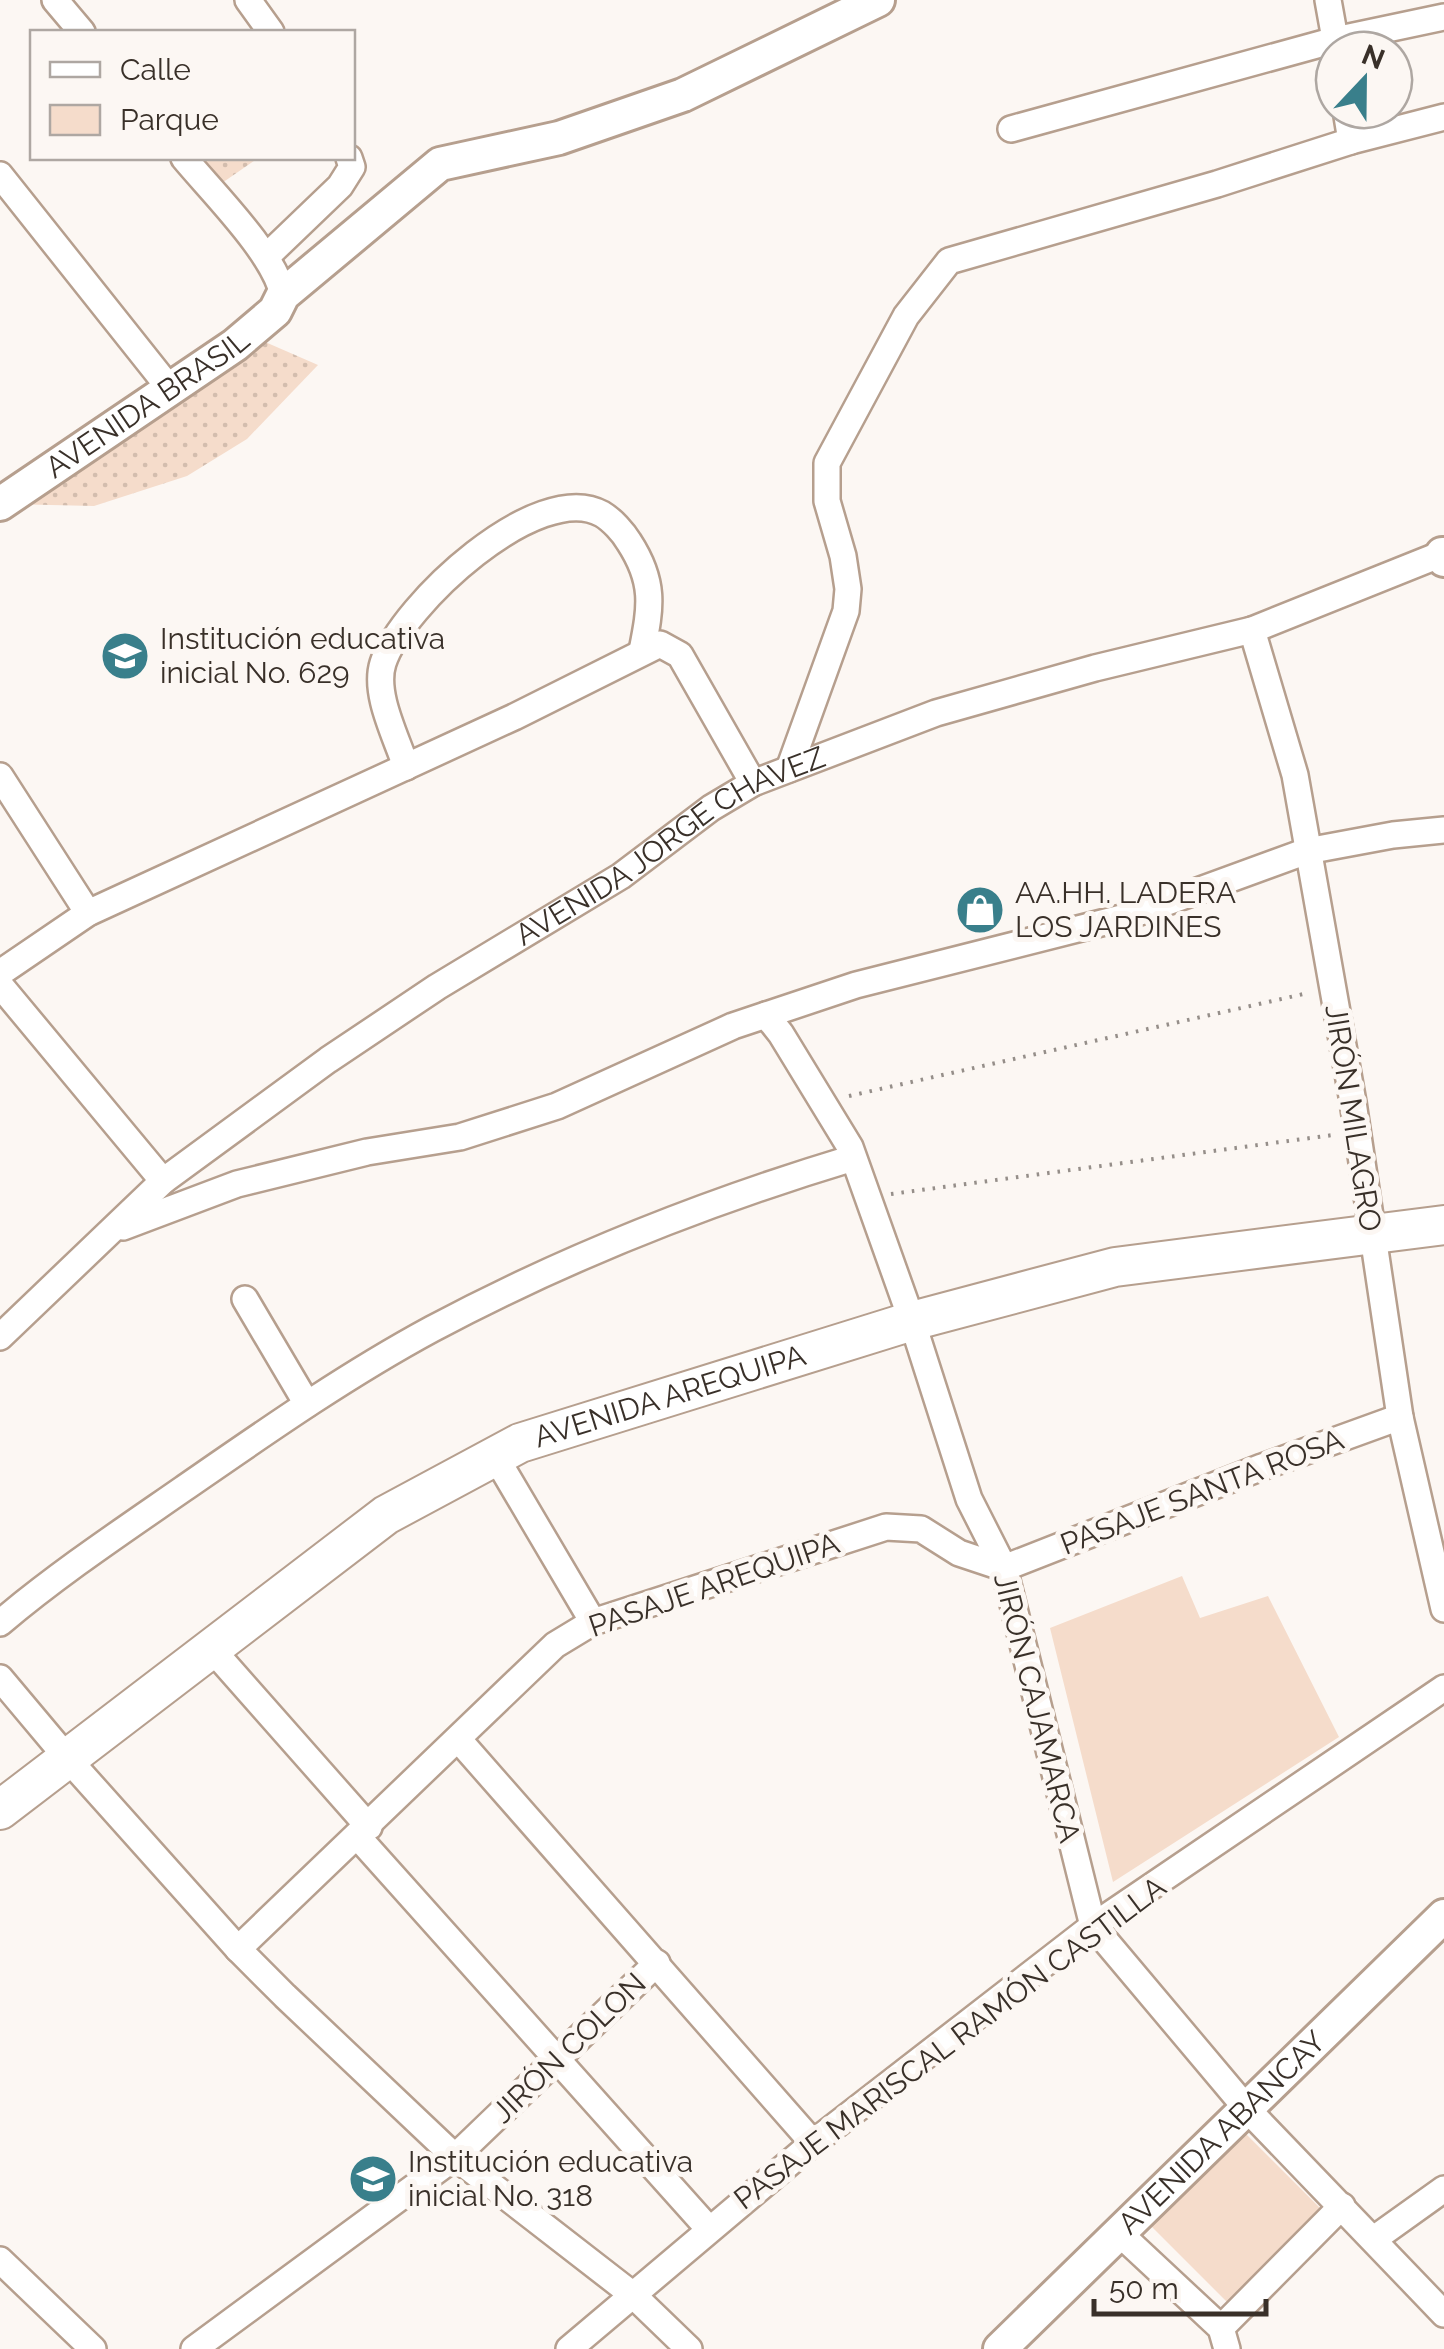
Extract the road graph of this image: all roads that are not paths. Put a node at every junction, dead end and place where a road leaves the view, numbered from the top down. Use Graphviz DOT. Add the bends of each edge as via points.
graph roads {
  1 [pos="55,0"];
  2 [pos="248,0"];
  3 [pos="878,0"];
  4 [pos="1328,0"];
  5 [pos="1444,17"];
  6 [pos="80,30"];
  7 [pos="270,30"];
  8 [pos="1333,30"];
  9 [pos="1394,30"];
  10 [pos="1314,51"];
  11 [pos="1444,117"];
  12 [pos="1011,128"];
  13 [pos="1349,130"];
  14 [pos="1350,140"];
  15 [pos="186,160"];
  16 [pos="350,160"];
  17 [pos="0,175"];
  18 [pos="266,257"];
  19 [pos="283,295"];
  20 [pos="171,390"];
  21 [pos="0,504"];
  22 [pos="1443,556"];
  23 [pos="1252,630"];
  24 [pos="642,650"];
  25 [pos="406,767"];
  26 [pos="789,769"];
  27 [pos="0,776"];
  28 [pos="752,783"];
  29 [pos="1444,830"];
  30 [pos="1307,851"];
  31 [pos="88,913"];
  32 [pos="0,973"];
  33 [pos="0,986"];
  34 [pos="766,1015"];
  35 [pos="853,1158"];
  36 [pos="162,1181"];
  37 [pos="1444,1225"];
  38 [pos="110,1232"];
  39 [pos="1372,1236"];
  40 [pos="245,1299"];
  41 [pos="912,1321"];
  42 [pos="0,1337"];
  43 [pos="307,1404"];
  44 [pos="1400,1417"];
  45 [pos="495,1456"];
  46 [pos="1004,1568"];
  47 [pos="1444,1610"];
  48 [pos="593,1622"];
  49 [pos="0,1624"];
  50 [pos="210,1647"];
  51 [pos="0,1678"];
  52 [pos="1444,1688"];
  53 [pos="458,1739"];
  54 [pos="68,1759"];
  55 [pos="0,1810"];
  56 [pos="364,1832"];
  57 [pos="1444,1916"];
  58 [pos="1092,1926"];
  59 [pos="238,1950"];
  60 [pos="657,1964"];
  61 [pos="560,2060"];
  62 [pos="1246,2108"];
  63 [pos="813,2143"];
  64 [pos="455,2157"];
  65 [pos="1444,2189"];
  66 [pos="1342,2206"];
  67 [pos="708,2228"];
  68 [pos="1118,2232"];
  69 [pos="1374,2239"];
  70 [pos="0,2260"];
  71 [pos="633,2296"];
  72 [pos="1444,2314"];
  73 [pos="1224,2339"];
  74 [pos="93,2349"];
  75 [pos="194,2349"];
  76 [pos="569,2349"];
  77 [pos="690,2349"];
  78 [pos="1000,2349"];
  1 -- 6 [label="street"];
  2 -- 7 [label="street"];
  3 -- 19 [label="street, AVENIDA BRASIL" via="683,95 559,138 440,164"];
  4 -- 8 [label="street"];
  5 -- 9 [label="street"];
  10 -- 12 [label="street"];
  11 -- 14 [label="street"];
  13 -- 14 [label="street"];
  14 -- 26 [label="street" via="949,261 906,316 826,463 827,502 844,556 846,611"];
  15 -- 18 [label="street"];
  16 -- 18 [label="street" via="340,186"];
  17 -- 20 [label="street"];
  18 -- 19 [label="street"];
  19 -- 20 [label="street, AVENIDA BRASIL" via="275,311 235,345"];
  20 -- 21 [label="street, AVENIDA BRASIL"];
  22 -- 23 [label="street, AVENIDA JORGE CHAVEZ"];
  23 -- 26 [label="street, AVENIDA JORGE CHAVEZ" via="936,713"];
  23 -- 30 [label="street, JIRÓN MILAGRO" via="1295,775"];
  24 -- 25 [label="street"];
  24 -- 25 [label="street" via="652,602 642,562 624,535 600,513 543,512 478,549 445,579 408,618 383,664 381,688"];
  24 -- 28 [label="street" via="660,644 680,655"];
  25 -- 31 [label="street"];
  26 -- 28 [label="street, AVENIDA JORGE CHAVEZ"];
  27 -- 31 [label="street"];
  28 -- 36 [label="street, AVENIDA JORGE CHAVEZ" via="621,876 328,1060"];
  29 -- 30 [label="street"];
  30 -- 34 [label="street" via="1129,916 922,966"];
  30 -- 39 [label="street, JIRÓN MILAGRO"];
  31 -- 32 [label="street"];
  33 -- 36 [label="street"];
  34 -- 35 [label="street, JIRÓN CAJAMARCA"];
  34 -- 38 [label="street" via="556,1106 460,1137 237,1184"];
  35 -- 41 [label="street, JIRÓN CAJAMARCA"];
  35 -- 43 [label="street" via="710,1204 572,1260 429,1331"];
  36 -- 38 [label="street, AVENIDA JORGE CHAVEZ"];
  37 -- 39 [label="main road, AVENIDA AREQUIPA"];
  38 -- 42 [label="street, AVENIDA JORGE CHAVEZ"];
  39 -- 41 [label="main road, AVENIDA AREQUIPA" via="1115,1266"];
  39 -- 44 [label="street, JIRÓN MILAGRO"];
  40 -- 43 [label="street"];
  41 -- 45 [label="main road, AVENIDA AREQUIPA"];
  41 -- 46 [label="street, JIRÓN CAJAMARCA" via="969,1498"];
  43 -- 49 [label="street" via="52,1580"];
  44 -- 46 [label="street, PASAJE SANTA ROSA"];
  44 -- 47 [label="street, JIRÓN MILAGRO"];
  45 -- 48 [label="street"];
  45 -- 50 [label="main road, AVENIDA AREQUIPA" via="386,1515"];
  46 -- 48 [label="street, PASAJE AREQUIPA" via="958,1554 921,1529 886,1526"];
  46 -- 58 [label="street, JIRÓN CAJAMARCA"];
  48 -- 53 [label="street, PASAJE AREQUIPA" via="556,1645"];
  50 -- 54 [label="main road, AVENIDA AREQUIPA"];
  50 -- 56 [label="street"];
  51 -- 54 [label="street"];
  52 -- 58 [label="street, PASAJE MARISCAL RAMÓN CASTILLA"];
  53 -- 56 [label="street, PASAJE AREQUIPA"];
  53 -- 60 [label="street"];
  54 -- 55 [label="main road, AVENIDA AREQUIPA"];
  54 -- 59 [label="street"];
  56 -- 59 [label="street, PASAJE AREQUIPA"];
  56 -- 61 [label="street"];
  57 -- 62 [label="street, AVENIDA ABANCAY"];
  58 -- 62 [label="street, JIRÓN CAJAMARCA"];
  58 -- 63 [label="street, PASAJE MARISCAL RAMÓN CASTILLA"];
  59 -- 64 [label="street"];
  60 -- 61 [label="street, JIRÓN COLON"];
  60 -- 63 [label="street"];
  61 -- 64 [label="street, JIRÓN COLON"];
  61 -- 67 [label="street"];
  62 -- 66 [label="street, JIRÓN CAJAMARCA"];
  62 -- 68 [label="street, AVENIDA ABANCAY"];
  63 -- 67 [label="street, PASAJE MARISCAL RAMÓN CASTILLA"];
  64 -- 71 [label="street"];
  64 -- 75 [label="street, JIRÓN COLON"];
  65 -- 69 [label="street"];
  66 -- 69 [label="street, JIRÓN CAJAMARCA"];
  66 -- 73 [label="street"];
  67 -- 71 [label="street, PASAJE MARISCAL RAMÓN CASTILLA"];
  68 -- 73 [label="street"];
  68 -- 78 [label="street, AVENIDA ABANCAY"];
  69 -- 72 [label="street, JIRÓN CAJAMARCA"];
  70 -- 74 [label="street"];
  71 -- 76 [label="street, PASAJE MARISCAL RAMÓN CASTILLA"];
  71 -- 77 [label="street"];
}
